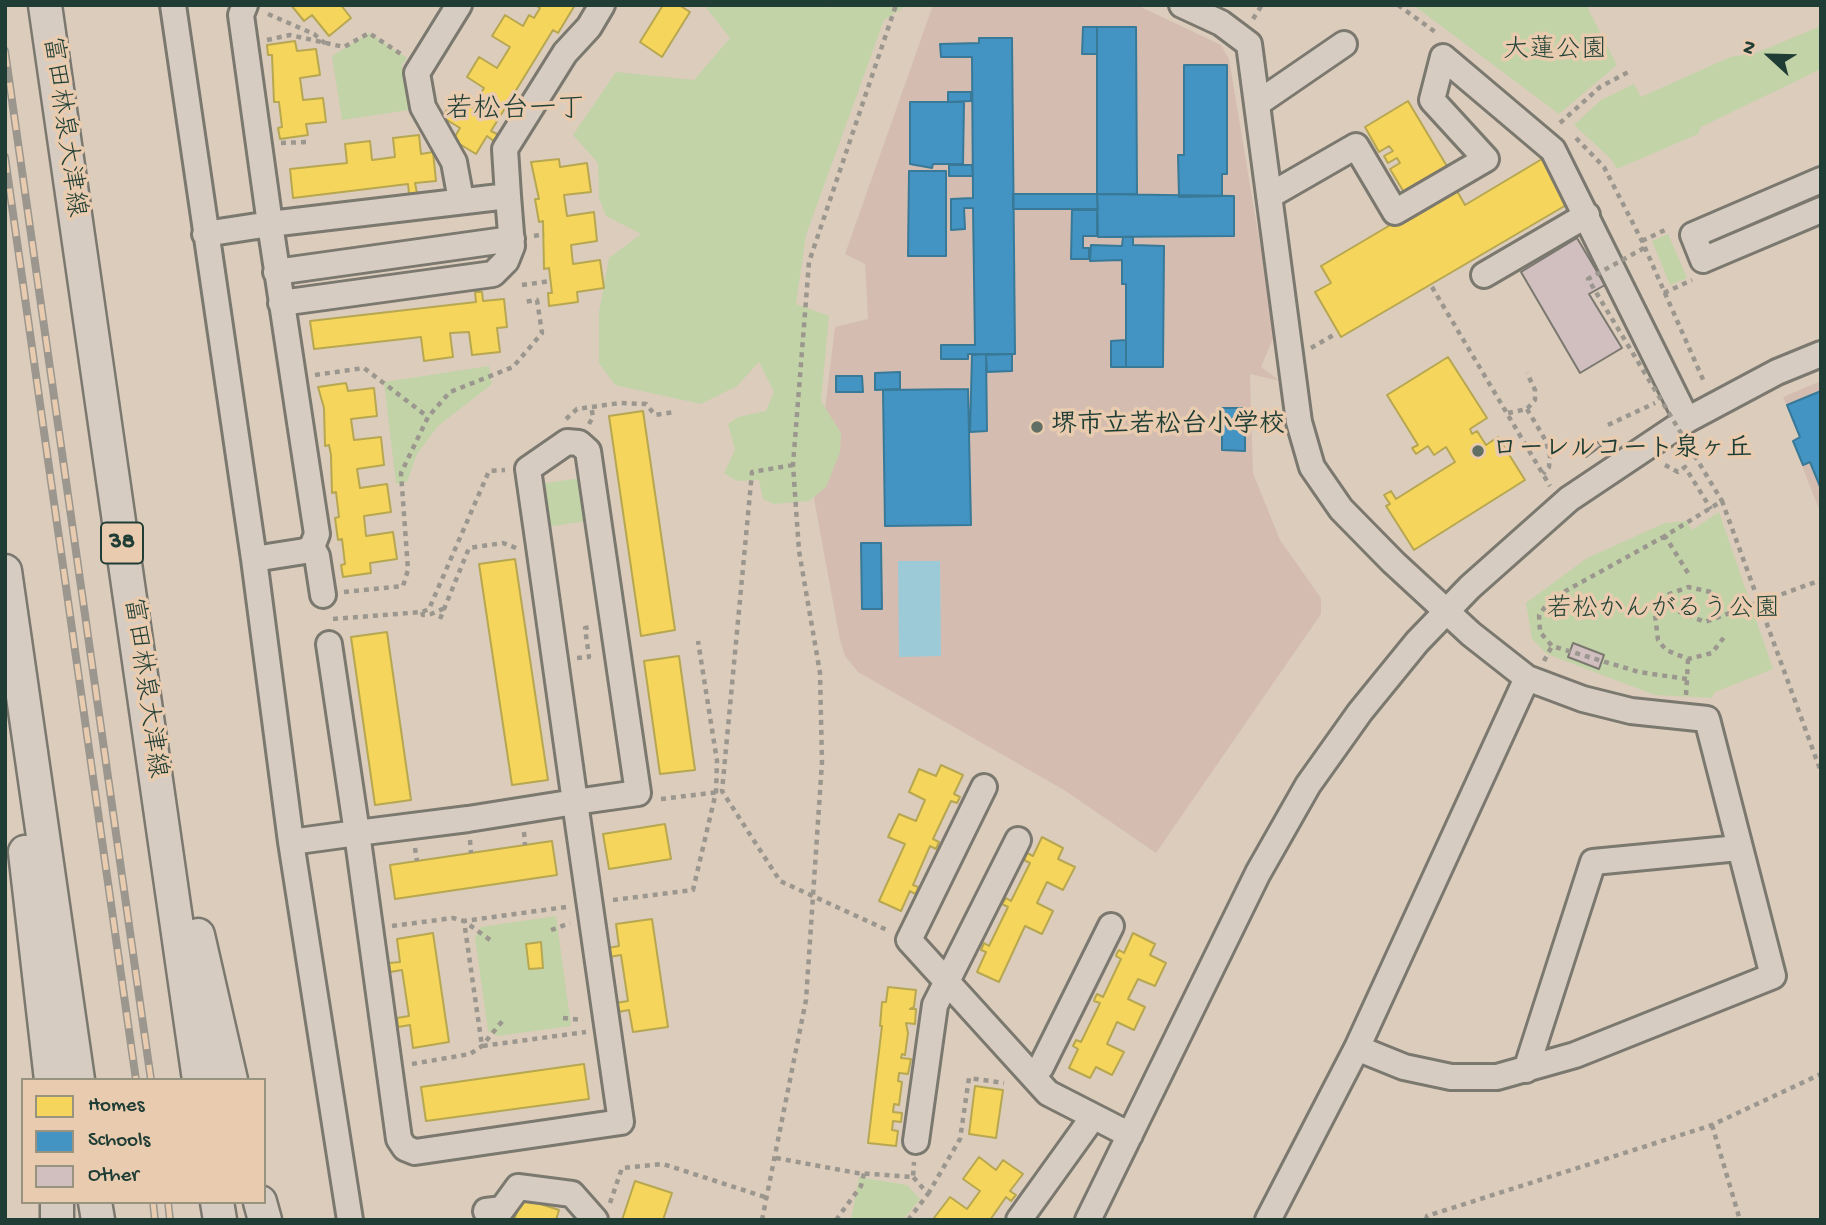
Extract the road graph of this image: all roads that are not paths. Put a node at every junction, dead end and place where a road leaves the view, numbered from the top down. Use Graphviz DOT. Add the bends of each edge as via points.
graph roads {
  1 [pos="45,5"];
  2 [pos="173,5"];
  3 [pos="459,5"];
  4 [pos="602,5"];
  5 [pos="1182,5"];
  6 [pos="1210,11"];
  7 [pos="254,12"];
  8 [pos="1344,44"];
  9 [pos="1258,103"];
  10 [pos="1821,180"];
  11 [pos="508,196"];
  12 [pos="1269,196"];
  13 [pos="461,200"];
  14 [pos="1821,210"];
  15 [pos="1587,215"];
  16 [pos="270,224"];
  17 [pos="205,234"];
  18 [pos="512,239"];
  19 [pos="276,272"];
  20 [pos="1484,275"];
  21 [pos="281,303"];
  22 [pos="1821,354"];
  23 [pos="1687,419"];
  24 [pos="312,547"];
  25 [pos="254,559"];
  26 [pos="5,571"];
  27 [pos="323,595"];
  28 [pos="5,610"];
  29 [pos="1447,612"];
  30 [pos="329,644"];
  31 [pos="1527,678"];
  32 [pos="142,681"];
  33 [pos="984,787"];
  34 [pos="575,802"];
  35 [pos="357,833"];
  36 [pos="1018,840"];
  37 [pos="291,842"];
  38 [pos="1740,848"];
  39 [pos="1111,926"];
  40 [pos="945,981"];
  41 [pos="1357,1048"];
  42 [pos="1526,1070"];
  43 [pos="1032,1075"];
  44 [pos="51,1078"];
  45 [pos="78,1078"];
  46 [pos="199,1078"];
  47 [pos="231,1078"];
  48 [pos="1093,1117"];
  49 [pos="1130,1135"];
  50 [pos="916,1141"];
  51 [pos="486,1211"];
  52 [pos="602,1213"];
  53 [pos="350,1220"];
  54 [pos="1018,1220"];
  55 [pos="1088,1220"];
  56 [pos="1268,1220"];
  1 -- 32 [label="main road, 富田林泉大津線 / 38"];
  2 -- 17 [label="street"];
  3 -- 13 [label="street" via="417,73 423,107 454,162"];
  4 -- 11 [label="street" via="565,52 505,149"];
  5 -- 6 [label="street"];
  6 -- 9 [label="street" via="1249,44"];
  7 -- 16 [label="street" via="241,15"];
  8 -- 9 [label="street"];
  9 -- 12 [label="street"];
  10 -- 14 [label="street" via="1693,235 1703,260"];
  11 -- 13 [label="street"];
  11 -- 18 [label="street"];
  12 -- 15 [label="street" via="1356,146 1395,212 1486,159 1432,100 1443,57 1553,150"];
  12 -- 29 [label="street" via="1299,422 1312,467 1341,509"];
  13 -- 16 [label="street"];
  15 -- 20 [label="street"];
  15 -- 23 [label="street"];
  16 -- 17 [label="street"];
  16 -- 19 [label="street"];
  17 -- 25 [label="street"];
  18 -- 19 [label="street"];
  18 -- 21 [label="street" via="506,261 494,274"];
  19 -- 21 [label="street"];
  21 -- 24 [label="street" via="317,534"];
  22 -- 23 [label="street"];
  23 -- 29 [label="street" via="1569,499"];
  24 -- 25 [label="street"];
  24 -- 27 [label="street"];
  25 -- 37 [label="street"];
  26 -- 45 [label="main road"];
  28 -- 44 [label="main road" via="18,786"];
  29 -- 31 [label="street"];
  29 -- 49 [label="street" via="1360,712 1308,785 1258,873"];
  30 -- 35 [label="street"];
  31 -- 38 [label="street" via="1632,711 1707,719"];
  31 -- 41 [label="street"];
  32 -- 46 [label="main road, 富田林泉大津線 / 38"];
  32 -- 47 [label="main road"];
  33 -- 40 [label="street" via="909,940"];
  34 -- 34 [label="street" via="528,469 567,442 588,450 638,793"];
  34 -- 35 [label="street"];
  34 -- 35 [label="street" via="621,1122 415,1152 399,1139"];
  35 -- 37 [label="street"];
  36 -- 40 [label="street"];
  37 -- 53 [label="street"];
  38 -- 42 [label="street" via="1593,862"];
  38 -- 42 [label="street" via="1773,976"];
  39 -- 43 [label="street" via="1041,1067"];
  40 -- 43 [label="street"];
  40 -- 50 [label="street" via="935,1005"];
  41 -- 42 [label="street" via="1404,1067 1451,1077 1497,1077"];
  41 -- 56 [label="street"];
  43 -- 48 [label="street" via="1048,1093"];
  48 -- 49 [label="street"];
  48 -- 54 [label="street"];
  49 -- 55 [label="street"];
  51 -- 52 [label="street" via="502,1209 518,1187 572,1194"];
}
